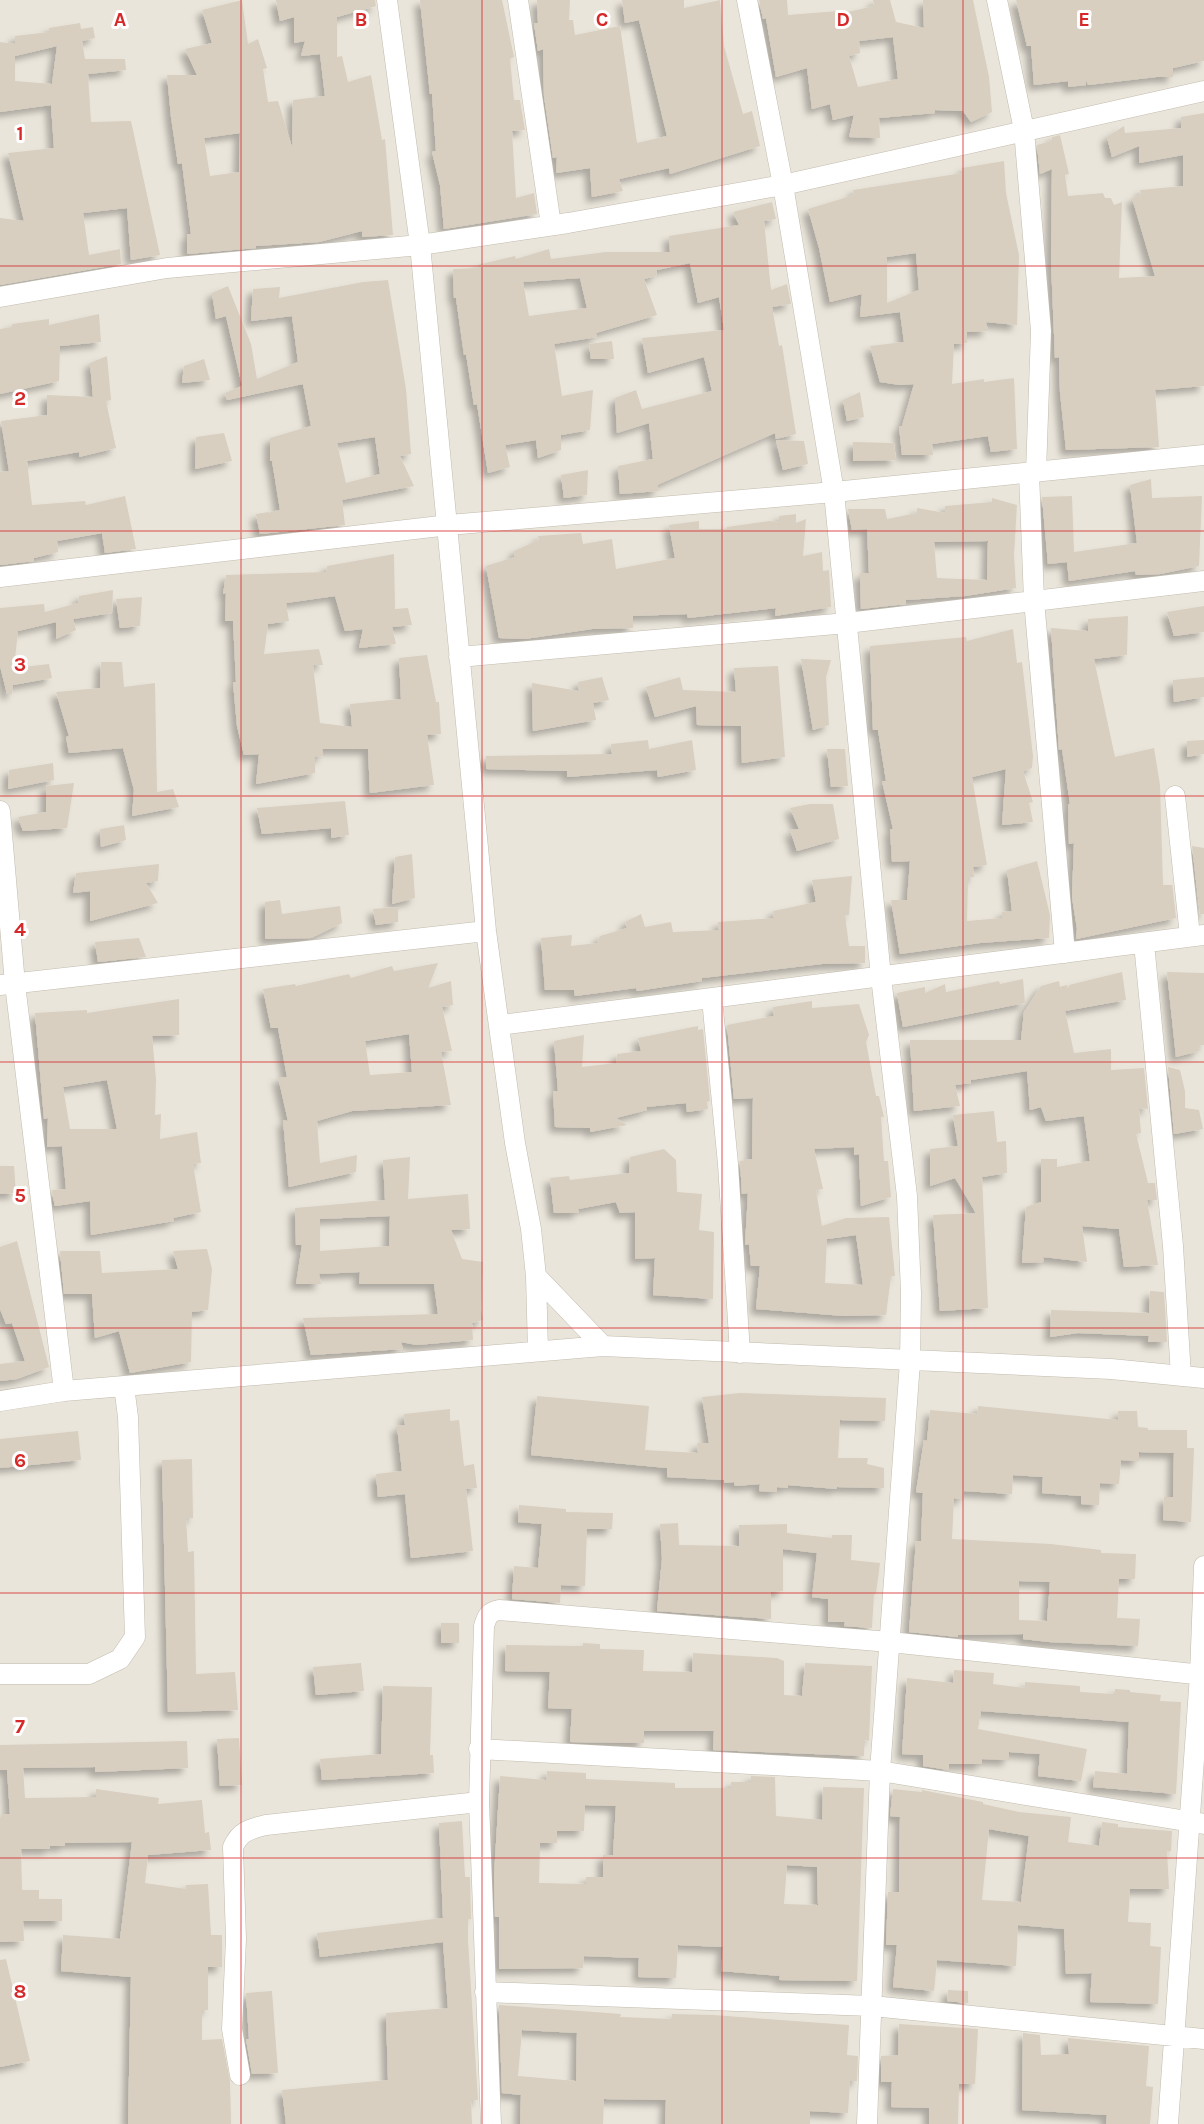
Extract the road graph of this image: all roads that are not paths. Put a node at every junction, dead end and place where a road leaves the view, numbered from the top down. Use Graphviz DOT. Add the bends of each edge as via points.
graph roads {
  1 [pos="387,0"];
  2 [pos="518,0"];
  3 [pos="747,0"];
  4 [pos="997,0"];
  5 [pos="1204,91"];
  6 [pos="1024,130"];
  7 [pos="783,185"];
  8 [pos="551,225"];
  9 [pos="420,245"];
  10 [pos="0,297"];
  11 [pos="1204,455"];
  12 [pos="1033,473"];
  13 [pos="834,492"];
  14 [pos="448,525"];
  15 [pos="0,577"];
  16 [pos="1204,581"];
  17 [pos="1034,600"];
  18 [pos="847,623"];
  19 [pos="459,657"];
  20 [pos="1175,796"];
  21 [pos="0,811"];
  22 [pos="486,931"];
  23 [pos="1197,936"];
  24 [pos="1144,943"];
  25 [pos="1065,953"];
  26 [pos="881,977"];
  27 [pos="8,984"];
  28 [pos="712,999"];
  29 [pos="500,1025"];
  30 [pos="536,1275"];
  31 [pos="603,1346"];
  32 [pos="538,1351"];
  33 [pos="740,1353"];
  34 [pos="910,1362"];
  35 [pos="1181,1376"];
  36 [pos="1204,1378"];
  37 [pos="124,1386"];
  38 [pos="64,1390"];
  39 [pos="0,1401"];
  40 [pos="1204,1566"];
  41 [pos="890,1642"];
  42 [pos="0,1674"];
  43 [pos="1202,1675"];
  44 [pos="479,1749"];
  45 [pos="880,1771"];
  46 [pos="479,1802"];
  47 [pos="1196,1823"];
  48 [pos="485,1992"];
  49 [pos="872,2007"];
  50 [pos="1175,2036"];
  51 [pos="1204,2039"];
  52 [pos="240,2075"];
  53 [pos="491,2124"];
  54 [pos="867,2124"];
  55 [pos="1168,2124"];
  1 -- 9 [label="street"];
  2 -- 8 [label="street"];
  3 -- 7 [label="street"];
  4 -- 6 [label="street"];
  5 -- 6 [label="street"];
  6 -- 7 [label="street"];
  6 -- 12 [label="street" via="1041,330"];
  7 -- 8 [label="street"];
  7 -- 13 [label="street"];
  8 -- 9 [label="street"];
  9 -- 10 [label="street" via="167,268"];
  9 -- 14 [label="street"];
  11 -- 12 [label="street"];
  12 -- 13 [label="street"];
  12 -- 17 [label="street"];
  13 -- 14 [label="street"];
  13 -- 18 [label="street"];
  14 -- 15 [label="street"];
  14 -- 19 [label="street"];
  16 -- 17 [label="street"];
  17 -- 18 [label="street"];
  17 -- 25 [label="street"];
  18 -- 19 [label="street"];
  18 -- 26 [label="street"];
  19 -- 22 [label="street"];
  20 -- 23 [label="street"];
  21 -- 27 [label="street"];
  22 -- 27 [label="street"];
  22 -- 29 [label="street"];
  23 -- 24 [label="street"];
  24 -- 25 [label="street"];
  24 -- 35 [label="street" via="1173,1246"];
  25 -- 26 [label="street"];
  26 -- 28 [label="street"];
  26 -- 34 [label="street" via="907,1196"];
  27 -- 38 [label="street"];
  28 -- 29 [label="street"];
  28 -- 33 [label="street"];
  29 -- 30 [label="street"];
  30 -- 31 [label="street"];
  30 -- 32 [label="street"];
  31 -- 32 [label="street"];
  31 -- 33 [label="street"];
  32 -- 37 [label="street"];
  33 -- 34 [label="street"];
  34 -- 35 [label="street" via="1112,1369"];
  34 -- 41 [label="street"];
  35 -- 36 [label="street"];
  37 -- 38 [label="street"];
  37 -- 42 [label="street" via="135,1637 120,1659 89,1674"];
  38 -- 39 [label="street"];
  40 -- 43 [label="street"];
  41 -- 43 [label="street"];
  41 -- 44 [label="street" via="499,1610 487,1616 484,1626"];
  41 -- 45 [label="street"];
  43 -- 47 [label="street"];
  44 -- 45 [label="street"];
  44 -- 46 [label="street"];
  45 -- 47 [label="street"];
  45 -- 49 [label="street"];
  46 -- 48 [label="street"];
  46 -- 52 [label="street" via="266,1825 237,1837 233,1847 236,1939 232,2021"];
  47 -- 50 [label="street"];
  48 -- 49 [label="street"];
  48 -- 53 [label="street"];
  49 -- 50 [label="street"];
  49 -- 54 [label="street"];
  50 -- 51 [label="street"];
  50 -- 55 [label="street"];
}
